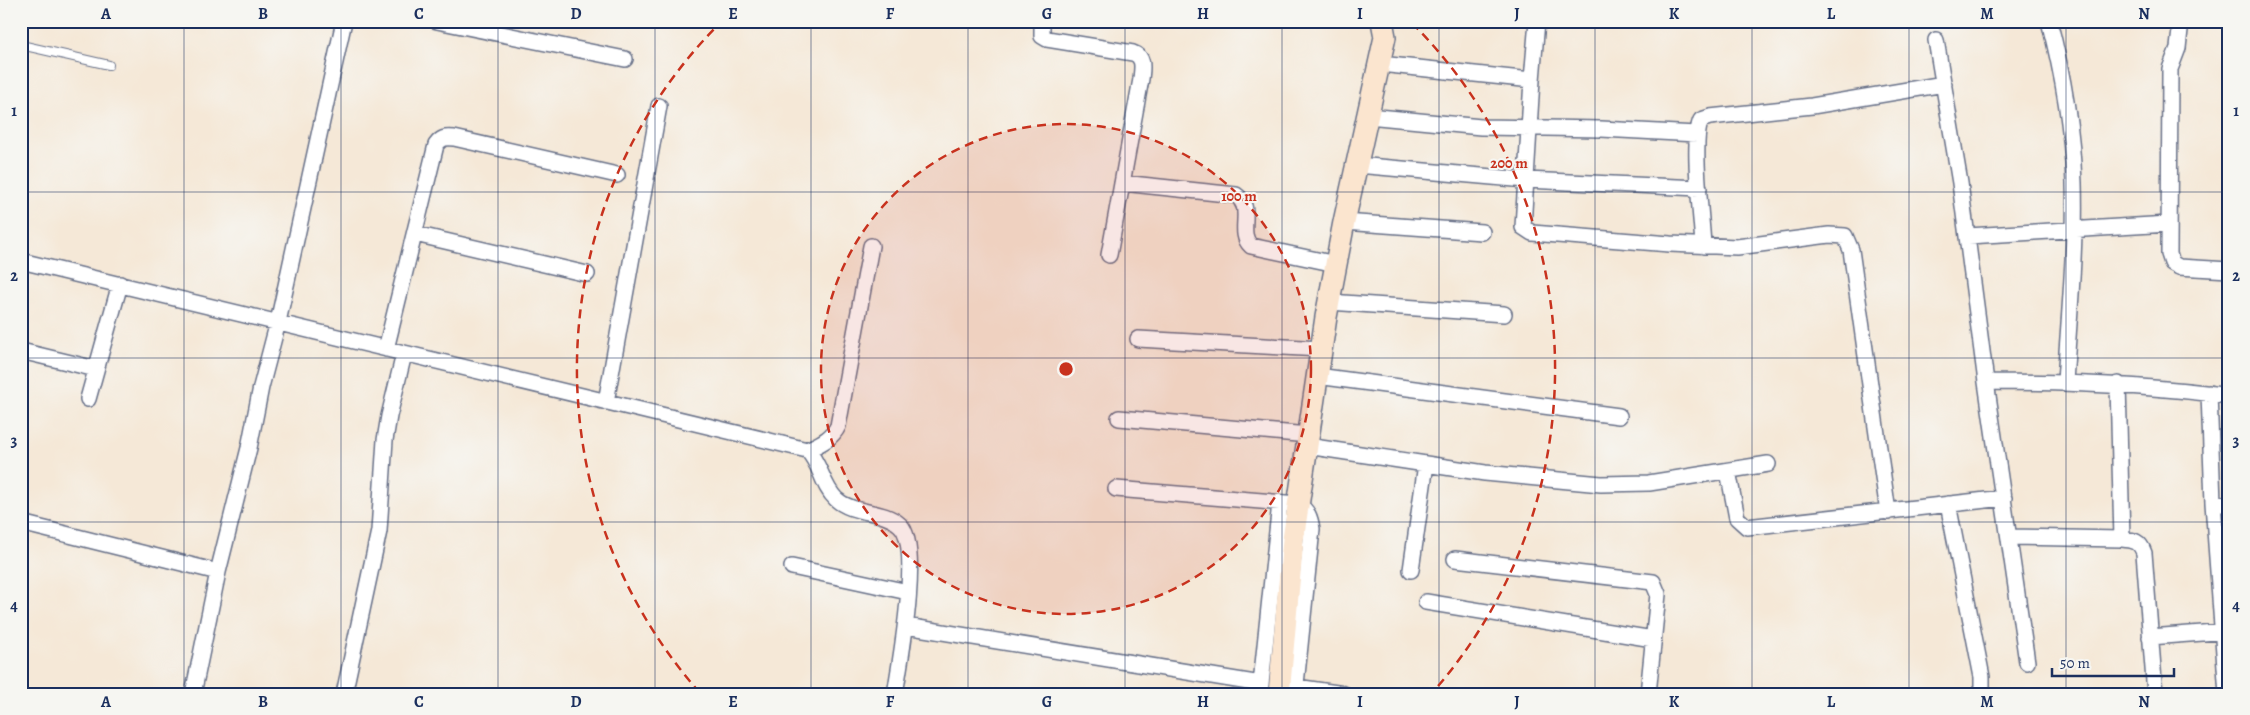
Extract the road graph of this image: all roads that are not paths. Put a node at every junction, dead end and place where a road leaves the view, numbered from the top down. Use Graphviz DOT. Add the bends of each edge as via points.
graph roads {
  1 [pos="344,21"];
  2 [pos="437,21"];
  3 [pos="1042,21"];
  4 [pos="1537,21"];
  5 [pos="2049,21"];
  6 [pos="2181,21"];
  7 [pos="1388,26"];
  8 [pos="1936,40"];
  9 [pos="21,45"];
  10 [pos="625,60"];
  11 [pos="1380,64"];
  12 [pos="109,65"];
  13 [pos="1532,80"];
  14 [pos="1944,84"];
  15 [pos="659,106"];
  16 [pos="1368,116"];
  17 [pos="1529,128"];
  18 [pos="1697,134"];
  19 [pos="1356,165"];
  20 [pos="616,176"];
  21 [pos="1526,180"];
  22 [pos="1122,183"];
  23 [pos="1699,188"];
  24 [pos="1344,222"];
  25 [pos="2169,224"];
  26 [pos="2073,230"];
  27 [pos="1482,232"];
  28 [pos="415,234"];
  29 [pos="1968,236"];
  30 [pos="871,246"];
  31 [pos="1703,246"];
  32 [pos="1109,255"];
  33 [pos="21,261"];
  34 [pos="1336,264"];
  35 [pos="2229,270"];
  36 [pos="587,274"];
  37 [pos="120,284"];
  38 [pos="1329,302"];
  39 [pos="1504,314"];
  40 [pos="278,322"];
  41 [pos="1138,340"];
  42 [pos="386,349"];
  43 [pos="1321,349"];
  44 [pos="21,351"];
  45 [pos="404,354"];
  46 [pos="96,369"];
  47 [pos="1317,376"];
  48 [pos="1986,382"];
  49 [pos="2065,382"];
  50 [pos="2118,384"];
  51 [pos="2209,393"];
  52 [pos="2229,396"];
  53 [pos="88,399"];
  54 [pos="606,402"];
  55 [pos="1619,416"];
  56 [pos="1119,418"];
  57 [pos="1308,441"];
  58 [pos="807,450"];
  59 [pos="1426,464"];
  60 [pos="1768,464"];
  61 [pos="1728,471"];
  62 [pos="1116,489"];
  63 [pos="2004,498"];
  64 [pos="1289,503"];
  65 [pos="2213,503"];
  66 [pos="1948,504"];
  67 [pos="2229,504"];
  68 [pos="1888,512"];
  69 [pos="21,523"];
  70 [pos="2010,537"];
  71 [pos="2122,539"];
  72 [pos="1455,559"];
  73 [pos="792,567"];
  74 [pos="1411,570"];
  75 [pos="218,572"];
  76 [pos="908,592"];
  77 [pos="1426,602"];
  78 [pos="906,626"];
  79 [pos="2226,631"];
  80 [pos="2150,637"];
  81 [pos="1654,639"];
  82 [pos="2027,662"];
  83 [pos="1278,690"];
  84 [pos="193,694"];
  85 [pos="344,694"];
  86 [pos="895,694"];
  87 [pos="1344,694"];
  88 [pos="1648,694"];
  89 [pos="1979,694"];
  90 [pos="2155,694"];
  91 [pos="2227,694"];
  1 -- 40 [label="street"];
  2 -- 10 [label="street"];
  3 -- 22 [label="street" via="1042,36 1047,40 1134,53 1142,60"];
  4 -- 13 [label="street"];
  5 -- 26 [label="street" via="2058,52 2070,137 2074,182"];
  6 -- 25 [label="street" via="2178,48 2170,69"];
  7 -- 11 [label="street"];
  8 -- 14 [label="street"];
  9 -- 12 [label="lane"];
  11 -- 13 [label="street"];
  11 -- 16 [label="street"];
  13 -- 17 [label="street"];
  14 -- 18 [label="street" via="1829,104 1710,117 1702,120"];
  14 -- 29 [label="street"];
  15 -- 54 [label="street"];
  16 -- 17 [label="street" via="1481,127"];
  16 -- 19 [label="street"];
  17 -- 18 [label="street"];
  17 -- 21 [label="street"];
  18 -- 23 [label="street"];
  19 -- 21 [label="street"];
  19 -- 24 [label="street"];
  20 -- 28 [label="street" via="445,137 436,146"];
  21 -- 23 [label="street"];
  21 -- 31 [label="street" via="1523,228 1527,231"];
  22 -- 32 [label="street"];
  22 -- 34 [label="street" via="1236,195 1245,205 1245,237 1251,246"];
  23 -- 31 [label="street"];
  24 -- 27 [label="street"];
  24 -- 34 [label="street"];
  25 -- 26 [label="street"];
  25 -- 35 [label="street" via="2172,263 2179,268"];
  26 -- 29 [label="street"];
  26 -- 49 [label="street"];
  28 -- 36 [label="street"];
  28 -- 42 [label="street"];
  29 -- 48 [label="street"];
  30 -- 58 [label="street" via="838,426 829,439"];
  31 -- 68 [label="street" via="1743,246 1844,236 1850,250"];
  33 -- 37 [label="street"];
  34 -- 38 [label="street"];
  37 -- 40 [label="street"];
  37 -- 46 [label="street"];
  38 -- 39 [label="street"];
  38 -- 43 [label="street"];
  40 -- 42 [label="street"];
  40 -- 75 [label="street"];
  41 -- 43 [label="street"];
  42 -- 45 [label="street"];
  43 -- 47 [label="street"];
  44 -- 46 [label="street"];
  45 -- 54 [label="street"];
  45 -- 85 [label="street" via="388,416 379,531"];
  46 -- 53 [label="street"];
  47 -- 55 [label="street"];
  47 -- 57 [label="street"];
  48 -- 49 [label="street"];
  48 -- 63 [label="street"];
  49 -- 50 [label="street"];
  50 -- 51 [label="street"];
  50 -- 71 [label="street"];
  51 -- 52 [label="street"];
  51 -- 65 [label="street"];
  54 -- 58 [label="street"];
  56 -- 57 [label="street"];
  57 -- 59 [label="street"];
  57 -- 64 [label="street"];
  58 -- 76 [label="street" via="837,500 900,524 907,534 910,562"];
  59 -- 61 [label="street" via="1569,482 1622,485"];
  59 -- 74 [label="street"];
  60 -- 61 [label="street"];
  61 -- 68 [label="street" via="1737,518 1747,527"];
  62 -- 64 [label="street"];
  63 -- 66 [label="street"];
  63 -- 70 [label="street"];
  64 -- 83 [label="street"];
  64 -- 83 [label="street" via="1293,540"];
  64 -- 83 [label="street" via="1306,509 1312,529"];
  65 -- 67 [label="street"];
  65 -- 79 [label="street"];
  66 -- 68 [label="street"];
  66 -- 89 [label="street" via="1982,678"];
  69 -- 75 [label="street"];
  70 -- 71 [label="street"];
  70 -- 82 [label="street"];
  71 -- 80 [label="street" via="2135,540 2144,553"];
  72 -- 81 [label="street" via="1653,582 1658,594"];
  73 -- 76 [label="street"];
  75 -- 84 [label="street"];
  76 -- 78 [label="street"];
  77 -- 81 [label="street"];
  78 -- 83 [label="street"];
  78 -- 86 [label="street"];
  79 -- 80 [label="street"];
  79 -- 91 [label="street"];
  80 -- 90 [label="street"];
  81 -- 88 [label="street"];
  83 -- 87 [label="street"];
}
